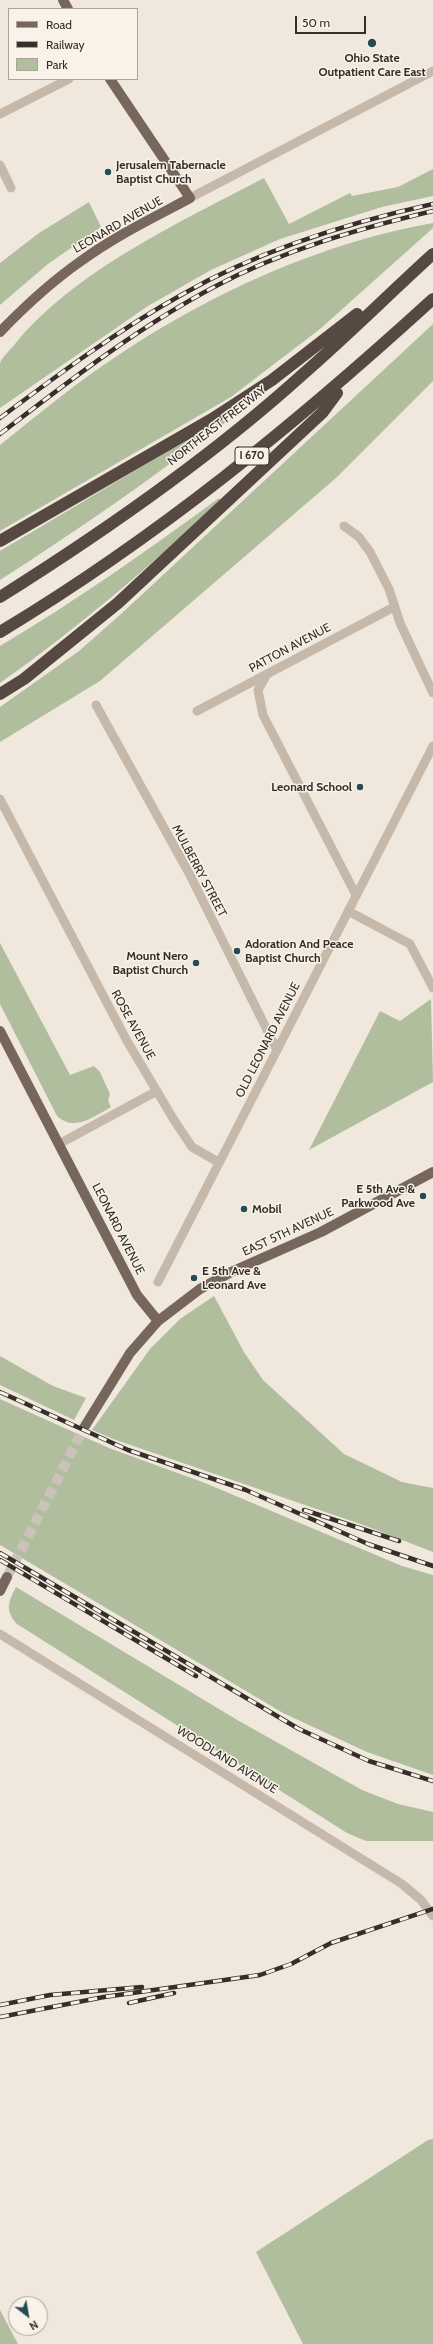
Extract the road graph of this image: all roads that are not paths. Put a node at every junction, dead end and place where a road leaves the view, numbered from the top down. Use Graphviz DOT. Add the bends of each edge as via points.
graph roads {
  1 [pos="433,71"];
  2 [pos="66,80"];
  3 [pos="111,80"];
  4 [pos="0,114"];
  5 [pos="0,165"];
  6 [pos="11,188"];
  7 [pos="190,198"];
  8 [pos="433,254"];
  9 [pos="433,299"];
  10 [pos="0,332"];
  11 [pos="346,378"];
  12 [pos="344,526"];
  13 [pos="0,541"];
  14 [pos="0,597"];
  15 [pos="394,607"];
  16 [pos="0,632"];
  17 [pos="267,674"];
  18 [pos="433,692"];
  19 [pos="1,693"];
  20 [pos="96,705"];
  21 [pos="197,711"];
  22 [pos="433,746"];
  23 [pos="0,799"];
  24 [pos="356,895"];
  25 [pos="348,911"];
  26 [pos="433,988"];
  27 [pos="0,1031"];
  28 [pos="277,1050"];
  29 [pos="157,1091"];
  30 [pos="59,1144"];
  31 [pos="218,1162"];
  32 [pos="433,1172"];
  33 [pos="158,1282"];
  34 [pos="158,1321"];
  35 [pos="85,1426"];
  36 [pos="7,1577"];
  37 [pos="0,1591"];
  38 [pos="0,1634"];
  39 [pos="433,1916"];
  1 -- 7 [label="street, LEONARD AVENUE"];
  2 -- 4 [label="street"];
  3 -- 7 [label="main road"];
  5 -- 6 [label="street"];
  7 -- 10 [label="main road, LEONARD AVENUE" via="118,237 81,261 30,301"];
  8 -- 13 [label="highway" via="326,339 247,396 206,423"];
  8 -- 14 [label="highway, NORTHEAST FREEWAY / I 670" via="302,376 215,446 94,536"];
  9 -- 11 [label="highway, I 670"];
  11 -- 16 [label="highway, I 670" via="286,429 155,530"];
  11 -- 19 [label="highway" via="323,412 172,554 65,647 24,679"];
  12 -- 15 [label="street" via="359,537 370,552 389,589"];
  15 -- 17 [label="street, PATTON AVENUE"];
  15 -- 18 [label="street"];
  17 -- 21 [label="street, PATTON AVENUE"];
  17 -- 24 [label="street" via="258,690 263,715"];
  20 -- 28 [label="street, MULBERRY STREET" via="190,875"];
  22 -- 24 [label="street, OLD LEONARD AVENUE"];
  23 -- 29 [label="street, ROSE AVENUE" via="127,1041"];
  24 -- 25 [label="street, OLD LEONARD AVENUE"];
  25 -- 26 [label="street" via="410,944"];
  25 -- 28 [label="street, OLD LEONARD AVENUE"];
  27 -- 30 [label="main road, LEONARD AVENUE"];
  28 -- 31 [label="street, OLD LEONARD AVENUE"];
  29 -- 30 [label="street"];
  29 -- 31 [label="street, ROSE AVENUE" via="192,1147"];
  30 -- 34 [label="main road, LEONARD AVENUE" via="138,1295"];
  31 -- 33 [label="street, OLD LEONARD AVENUE"];
  32 -- 34 [label="main road, EAST 5TH AVENUE" via="321,1232 231,1272 200,1289"];
  34 -- 35 [label="main road" via="130,1353"];
  36 -- 37 [label="main road"];
  38 -- 39 [label="street, WOODLAND AVENUE" via="402,1884 421,1900"];
}
